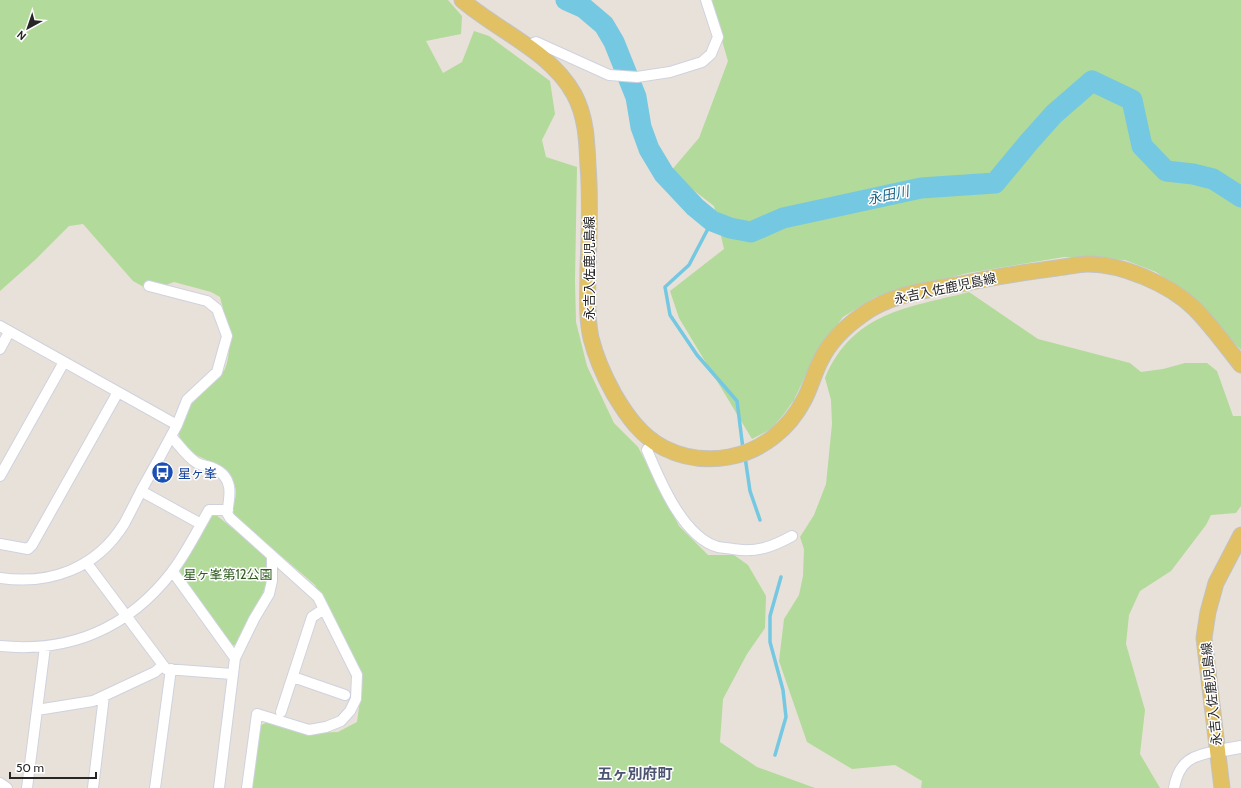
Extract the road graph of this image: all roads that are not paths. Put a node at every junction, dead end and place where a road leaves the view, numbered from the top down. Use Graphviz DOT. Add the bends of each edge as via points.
graph roads {
  1 [pos="462,0"];
  2 [pos="706,0"];
  3 [pos="527,46"];
  4 [pos="149,286"];
  5 [pos="0,326"];
  6 [pos="9,332"];
  7 [pos="0,348"];
  8 [pos="64,362"];
  9 [pos="1241,365"];
  10 [pos="118,392"];
  11 [pos="177,425"];
  12 [pos="171,436"];
  13 [pos="659,445"];
  14 [pos="0,476"];
  15 [pos="141,491"];
  16 [pos="228,510"];
  17 [pos="201,524"];
  18 [pos="1241,535"];
  19 [pos="792,536"];
  20 [pos="0,544"];
  21 [pos="272,556"];
  22 [pos="86,562"];
  23 [pos="173,572"];
  24 [pos="0,578"];
  25 [pos="324,609"];
  26 [pos="127,616"];
  27 [pos="0,646"];
  28 [pos="45,647"];
  29 [pos="235,658"];
  30 [pos="167,667"];
  31 [pos="232,674"];
  32 [pos="293,677"];
  33 [pos="345,695"];
  34 [pos="104,696"];
  35 [pos="37,710"];
  36 [pos="281,712"];
  37 [pos="1241,747"];
  38 [pos="1218,751"];
  39 [pos="0,783"];
  40 [pos="7,788"];
  41 [pos="27,788"];
  42 [pos="93,788"];
  43 [pos="155,788"];
  44 [pos="219,788"];
  45 [pos="247,788"];
  46 [pos="1174,788"];
  47 [pos="1222,788"];
  1 -- 3 [label="main road, 永吉入佐鹿児島線"];
  2 -- 3 [label="street" via="718,37 711,54 702,62 670,72 637,77 609,75 536,42"];
  3 -- 13 [label="main road, 永吉入佐鹿児島線" via="568,85 584,121 590,186 587,309 590,335 604,374 619,402 639,431"];
  4 -- 11 [label="street" via="207,301 217,309 227,336 217,372 186,400"];
  5 -- 6 [label="street"];
  6 -- 7 [label="street"];
  6 -- 8 [label="street"];
  8 -- 10 [label="street"];
  8 -- 14 [label="street"];
  9 -- 13 [label="main road, 永吉入佐鹿児島線" via="1195,309 1159,284 1141,276 1108,266 1087,264 1013,273 901,296 883,302 864,313 841,332 820,361 806,398 786,426 774,437 746,454 706,459 683,455"];
  10 -- 11 [label="street"];
  10 -- 20 [label="street" via="32,545 28,549"];
  11 -- 12 [label="street"];
  12 -- 15 [label="street"];
  12 -- 16 [label="street" via="196,462 216,469 229,482"];
  13 -- 19 [label="street" via="647,450 670,498 699,537 717,547 742,551 772,547"];
  15 -- 17 [label="street"];
  15 -- 22 [label="street" via="123,525 107,544"];
  16 -- 17 [label="street" via="209,510"];
  16 -- 21 [label="street" via="230,518"];
  17 -- 23 [label="street"];
  18 -- 38 [label="main road, 永吉入佐鹿児島線" via="1216,583 1204,638"];
  21 -- 25 [label="street" via="318,597"];
  21 -- 29 [label="street" via="269,594"];
  22 -- 24 [label="street" via="67,572 43,579 21,581"];
  22 -- 26 [label="street"];
  23 -- 26 [label="street" via="146,602"];
  23 -- 29 [label="street"];
  25 -- 32 [label="street" via="312,617"];
  25 -- 45 [label="street" via="357,675 356,699 341,721 309,730 257,714"];
  26 -- 28 [label="street" via="107,628 66,643"];
  26 -- 30 [label="street"];
  27 -- 28 [label="street"];
  28 -- 35 [label="street"];
  29 -- 31 [label="street"];
  30 -- 31 [label="street"];
  30 -- 34 [label="street"];
  30 -- 43 [label="street"];
  31 -- 44 [label="street"];
  32 -- 33 [label="street"];
  32 -- 36 [label="street"];
  34 -- 35 [label="street" via="87,702"];
  34 -- 42 [label="street"];
  35 -- 41 [label="street"];
  37 -- 38 [label="street"];
  38 -- 46 [label="street" via="1204,753 1187,761 1180,768"];
  38 -- 47 [label="main road, 永吉入佐鹿児島線"];
  39 -- 40 [label="street"];
}
